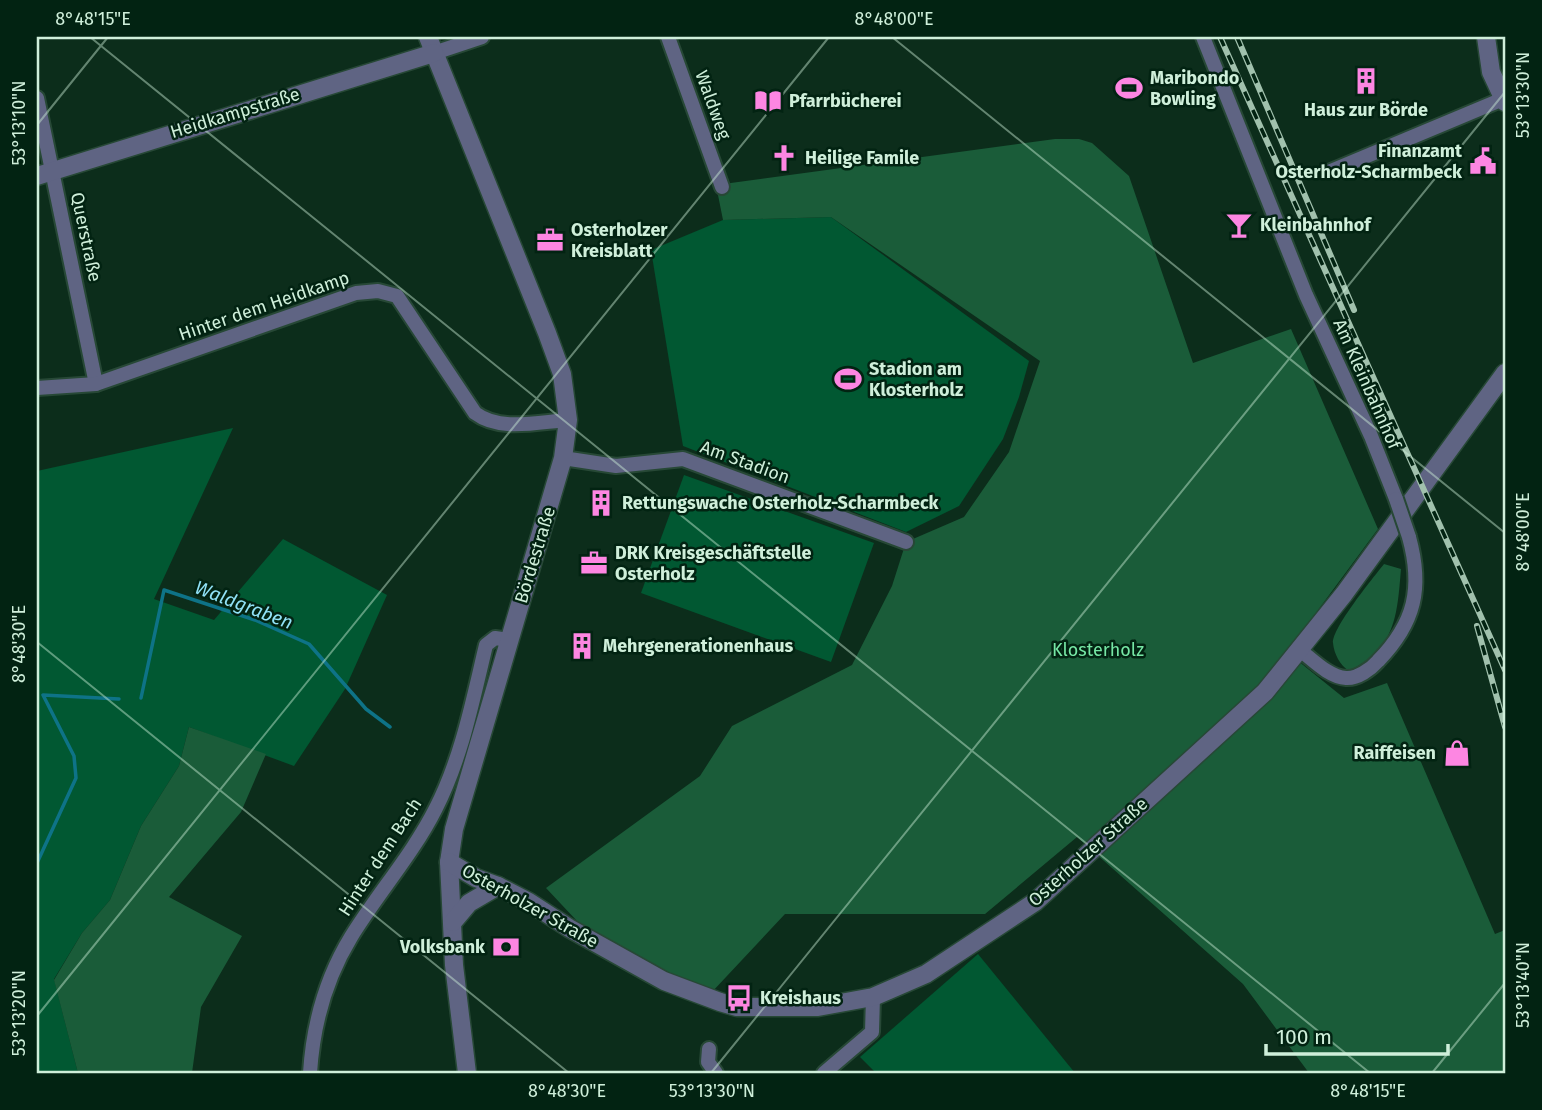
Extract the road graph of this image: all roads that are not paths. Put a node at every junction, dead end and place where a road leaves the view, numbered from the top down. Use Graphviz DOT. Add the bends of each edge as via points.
graph roads {
  1 [pos="482,37"];
  2 [pos="668,37"];
  3 [pos="1203,37"];
  4 [pos="1486,37"];
  5 [pos="431,45"];
  6 [pos="37,98"];
  7 [pos="1504,100"];
  8 [pos="1331,172"];
  9 [pos="45,173"];
  10 [pos="722,187"];
  11 [pos="1505,373"];
  12 [pos="96,384"];
  13 [pos="37,388"];
  14 [pos="568,420"];
  15 [pos="563,458"];
  16 [pos="906,542"];
  17 [pos="509,640"];
  18 [pos="1300,650"];
  19 [pos="449,862"];
  20 [pos="499,886"];
  21 [pos="453,922"];
  22 [pos="873,997"];
  23 [pos="709,1049"];
  24 [pos="310,1073"];
  25 [pos="467,1073"];
  26 [pos="716,1073"];
  27 [pos="824,1073"];
  1 -- 5 [label="street"];
  2 -- 10 [label="street, Waldweg"];
  3 -- 18 [label="street, Am Kleinbahnhof, bridge" via="1306,295 1371,436 1409,537 1415,566 1408,623 1370,670 1347,678 1332,674"];
  4 -- 7 [label="street" via="1491,72"];
  5 -- 9 [label="street, Heidkampstraße"];
  5 -- 14 [label="street, Bördestraße" via="562,374"];
  6 -- 9 [label="street, Querstraße"];
  7 -- 8 [label="street"];
  9 -- 12 [label="street, Querstraße"];
  11 -- 18 [label="street, Osterholzer Straße"];
  12 -- 13 [label="street, Hinter dem Heidkamp"];
  12 -- 14 [label="street, Hinter dem Heidkamp" via="356,293 378,291 397,296 475,413 485,421"];
  14 -- 15 [label="street, Bördestraße"];
  15 -- 16 [label="street, Am Stadion" via="616,466 683,460"];
  15 -- 17 [label="street, Bördestraße"];
  17 -- 19 [label="street, Bördestraße" via="454,829"];
  17 -- 24 [label="street, Hinter dem Bach" via="495,638 486,645 456,759 436,807 331,977 312,1041"];
  18 -- 22 [label="street, Osterholzer Straße" via="1265,692 1035,902 926,974"];
  19 -- 20 [label="street, Osterholzer Straße"];
  19 -- 21 [label="street, Bördestraße"];
  20 -- 21 [label="street" via="469,903"];
  20 -- 22 [label="street, Osterholzer Straße" via="664,981 720,1003 818,1007"];
  21 -- 25 [label="street, Bördestraße"];
  22 -- 27 [label="street" via="872,1032"];
  23 -- 26 [label="street" via="708,1062"];
}
